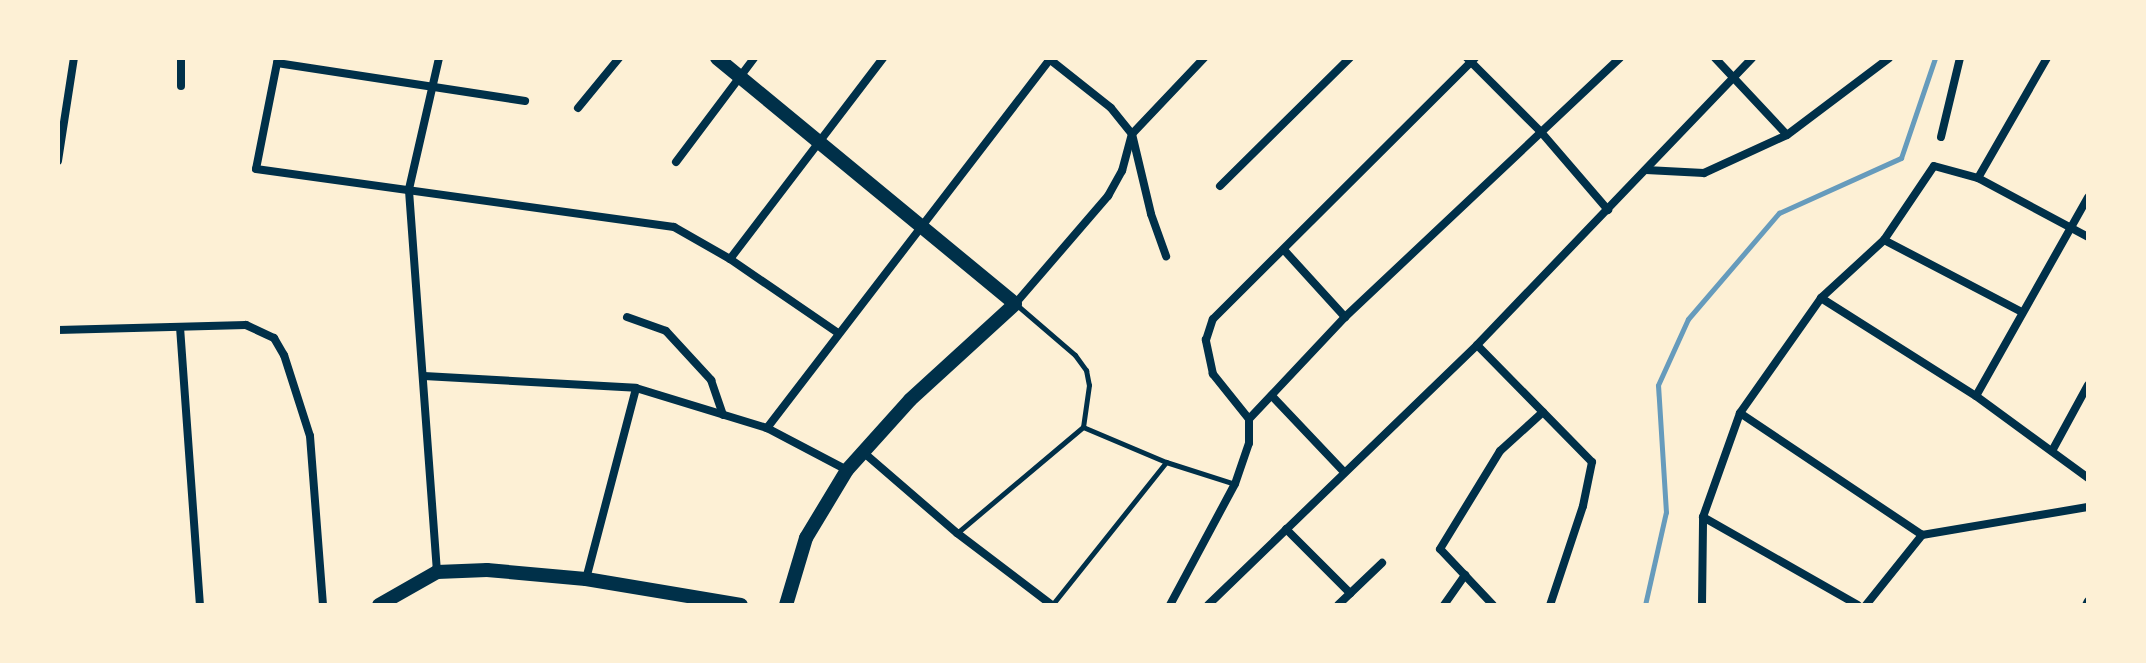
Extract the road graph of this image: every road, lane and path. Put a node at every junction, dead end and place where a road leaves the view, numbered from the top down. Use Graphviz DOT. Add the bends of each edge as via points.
graph roads {
  1 [pos="74,58"];
  2 [pos="181,58"];
  3 [pos="439,58"];
  4 [pos="619,58"];
  5 [pos="717,58"];
  6 [pos="754,58"];
  7 [pos="883,58"];
  8 [pos="1050,58"];
  9 [pos="1204,58"];
  10 [pos="1350,58"];
  11 [pos="1620,58"];
  12 [pos="1715,58"];
  13 [pos="1752,58"];
  14 [pos="1889,58"];
  15 [pos="1960,58"];
  16 [pos="2047,58"];
  17 [pos="1471,59"];
  18 [pos="278,61"];
  19 [pos="739,76"];
  20 [pos="1734,78"];
  21 [pos="181,86"];
  22 [pos="430,88"];
  23 [pos="525,101"];
  24 [pos="578,108"];
  25 [pos="1541,132"];
  26 [pos="1132,134"];
  27 [pos="1787,135"];
  28 [pos="1941,137"];
  29 [pos="818,139"];
  30 [pos="58,161"];
  31 [pos="676,162"];
  32 [pos="1646,170"];
  33 [pos="1978,178"];
  34 [pos="1220,186"];
  35 [pos="409,189"];
  36 [pos="2088,197"];
  37 [pos="1608,210"];
  38 [pos="924,226"];
  39 [pos="2071,228"];
  40 [pos="2088,237"];
  41 [pos="1884,240"];
  42 [pos="1284,250"];
  43 [pos="1166,256"];
  44 [pos="730,259"];
  45 [pos="1821,298"];
  46 [pos="1015,304"];
  47 [pos="2022,312"];
  48 [pos="627,317"];
  49 [pos="1345,317"];
  50 [pos="180,327"];
  51 [pos="58,330"];
  52 [pos="838,333"];
  53 [pos="1477,345"];
  54 [pos="424,376"];
  55 [pos="2088,385"];
  56 [pos="636,388"];
  57 [pos="1272,396"];
  58 [pos="1976,396"];
  59 [pos="1543,412"];
  60 [pos="1740,413"];
  61 [pos="723,415"];
  62 [pos="1249,419"];
  63 [pos="1083,427"];
  64 [pos="767,428"];
  65 [pos="2052,451"];
  66 [pos="863,452"];
  67 [pos="1166,462"];
  68 [pos="847,470"];
  69 [pos="1344,472"];
  70 [pos="2088,478"];
  71 [pos="1235,484"];
  72 [pos="2088,507"];
  73 [pos="1703,517"];
  74 [pos="1286,529"];
  75 [pos="957,533"];
  76 [pos="1922,535"];
  77 [pos="1382,563"];
  78 [pos="437,572"];
  79 [pos="1465,575"];
  80 [pos="586,579"];
  81 [pos="1350,593"];
  82 [pos="200,605"];
  83 [pos="323,605"];
  84 [pos="379,605"];
  85 [pos="741,605"];
  86 [pos="786,605"];
  87 [pos="1052,605"];
  88 [pos="1170,605"];
  89 [pos="1208,605"];
  90 [pos="1338,605"];
  91 [pos="1444,605"];
  92 [pos="1493,605"];
  93 [pos="1550,605"];
  94 [pos="1702,605"];
  95 [pos="1858,605"];
  96 [pos="1866,605"];
  1 -- 30 [label="street"];
  2 -- 21 [label="street"];
  3 -- 22 [label="street"];
  4 -- 24 [label="street"];
  5 -- 19 [label="street"];
  6 -- 19 [label="street"];
  7 -- 29 [label="street"];
  8 -- 26 [label="street" via="1111,108"];
  8 -- 38 [label="street"];
  9 -- 26 [label="street"];
  10 -- 34 [label="street"];
  11 -- 25 [label="street"];
  12 -- 20 [label="street"];
  13 -- 20 [label="street"];
  14 -- 27 [label="street"];
  15 -- 28 [label="street"];
  16 -- 33 [label="street"];
  17 -- 25 [label="street"];
  17 -- 42 [label="street"];
  18 -- 22 [label="street"];
  18 -- 35 [label="street" via="256,169"];
  19 -- 29 [label="street"];
  19 -- 31 [label="street"];
  20 -- 27 [label="street"];
  20 -- 32 [label="street"];
  22 -- 23 [label="street"];
  22 -- 35 [label="street"];
  25 -- 37 [label="street"];
  25 -- 49 [label="street"];
  26 -- 43 [label="street"];
  26 -- 46 [label="street" via="1122,171 1108,196"];
  27 -- 32 [label="street" via="1704,173"];
  29 -- 38 [label="street"];
  29 -- 44 [label="street"];
  32 -- 37 [label="street"];
  33 -- 39 [label="street"];
  33 -- 41 [label="street" via="1934,166"];
  35 -- 44 [label="street" via="674,227"];
  35 -- 54 [label="street"];
  36 -- 39 [label="street"];
  37 -- 53 [label="street"];
  38 -- 46 [label="street"];
  38 -- 52 [label="street"];
  39 -- 40 [label="street"];
  39 -- 47 [label="street"];
  41 -- 45 [label="street"];
  41 -- 47 [label="street"];
  42 -- 49 [label="street"];
  42 -- 62 [label="street" via="1208,328 1213,374"];
  44 -- 52 [label="street"];
  45 -- 58 [label="street"];
  45 -- 60 [label="street"];
  46 -- 63 [label="lane" via="1086,370"];
  46 -- 66 [label="street" via="910,400"];
  47 -- 58 [label="street"];
  48 -- 61 [label="street" via="666,331 711,380"];
  49 -- 57 [label="street"];
  50 -- 51 [label="street"];
  50 -- 82 [label="street"];
  50 -- 83 [label="street" via="259,328 274,338 284,355 310,436"];
  52 -- 64 [label="street"];
  53 -- 59 [label="street"];
  53 -- 69 [label="street"];
  54 -- 56 [label="street"];
  54 -- 78 [label="street"];
  55 -- 65 [label="street"];
  56 -- 61 [label="street"];
  56 -- 80 [label="street"];
  57 -- 62 [label="street"];
  57 -- 69 [label="street"];
  58 -- 65 [label="street"];
  59 -- 79 [label="street" via="1500,451 1440,549"];
  59 -- 93 [label="street" via="1592,462"];
  60 -- 73 [label="street"];
  60 -- 76 [label="street"];
  61 -- 64 [label="street"];
  62 -- 71 [label="street" via="1249,443"];
  63 -- 67 [label="lane"];
  63 -- 75 [label="lane"];
  64 -- 68 [label="street"];
  65 -- 70 [label="street"];
  66 -- 68 [label="street"];
  66 -- 75 [label="street"];
  67 -- 71 [label="lane"];
  67 -- 87 [label="lane"];
  68 -- 86 [label="street" via="806,538"];
  69 -- 74 [label="street"];
  71 -- 88 [label="street"];
  72 -- 76 [label="street"];
  73 -- 94 [label="street"];
  73 -- 95 [label="street"];
  74 -- 81 [label="street"];
  74 -- 89 [label="street"];
  75 -- 87 [label="street"];
  76 -- 96 [label="street"];
  77 -- 81 [label="street"];
  78 -- 80 [label="street" via="487,570"];
  78 -- 84 [label="street"];
  79 -- 91 [label="street"];
  79 -- 92 [label="street"];
  80 -- 85 [label="street"];
  81 -- 90 [label="street"];
}
